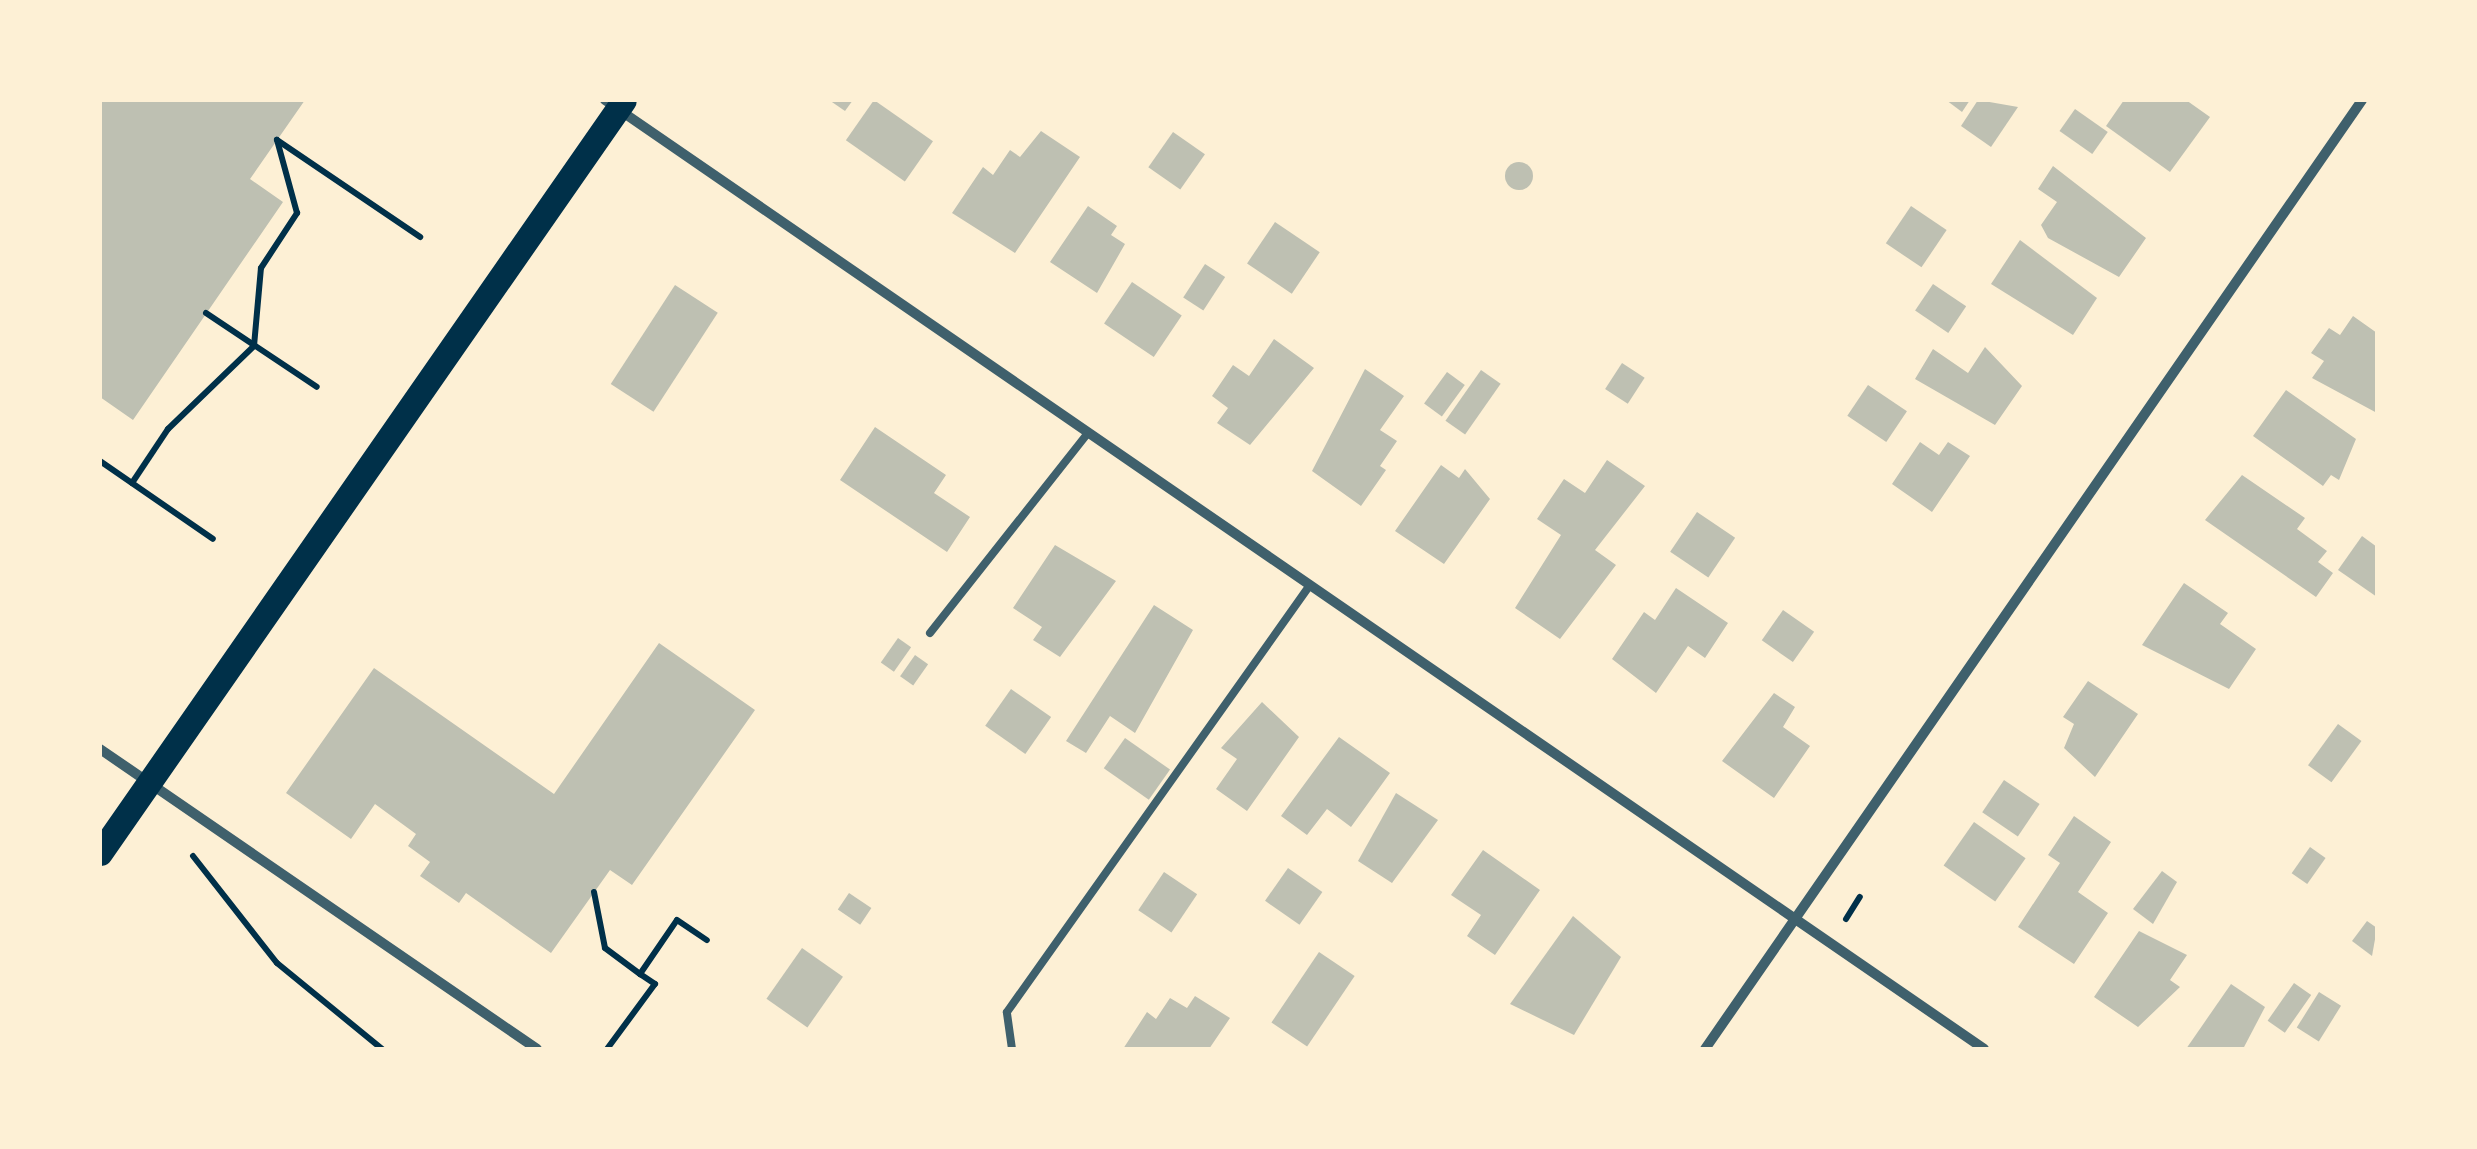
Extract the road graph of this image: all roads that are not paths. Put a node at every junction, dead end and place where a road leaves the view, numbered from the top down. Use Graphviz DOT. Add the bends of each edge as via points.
graph roads {
  1 [pos="2362,100"];
  2 [pos="615,103"];
  3 [pos="1088,433"];
  4 [pos="1310,585"];
  5 [pos="930,633"];
  6 [pos="100,749"];
  7 [pos="150,781"];
  8 [pos="100,853"];
  9 [pos="1796,919"];
  10 [pos="537,1049"];
  11 [pos="1012,1049"];
  12 [pos="1705,1049"];
  13 [pos="1984,1049"];
  1 -- 9 [label="street"];
  2 -- 3 [label="street"];
  2 -- 7 [label="main road"];
  3 -- 4 [label="street"];
  3 -- 5 [label="lane"];
  4 -- 9 [label="street"];
  4 -- 11 [label="lane" via="1007,1012"];
  6 -- 7 [label="street"];
  7 -- 8 [label="main road"];
  7 -- 10 [label="street"];
  9 -- 12 [label="street"];
  9 -- 13 [label="street"];
}
